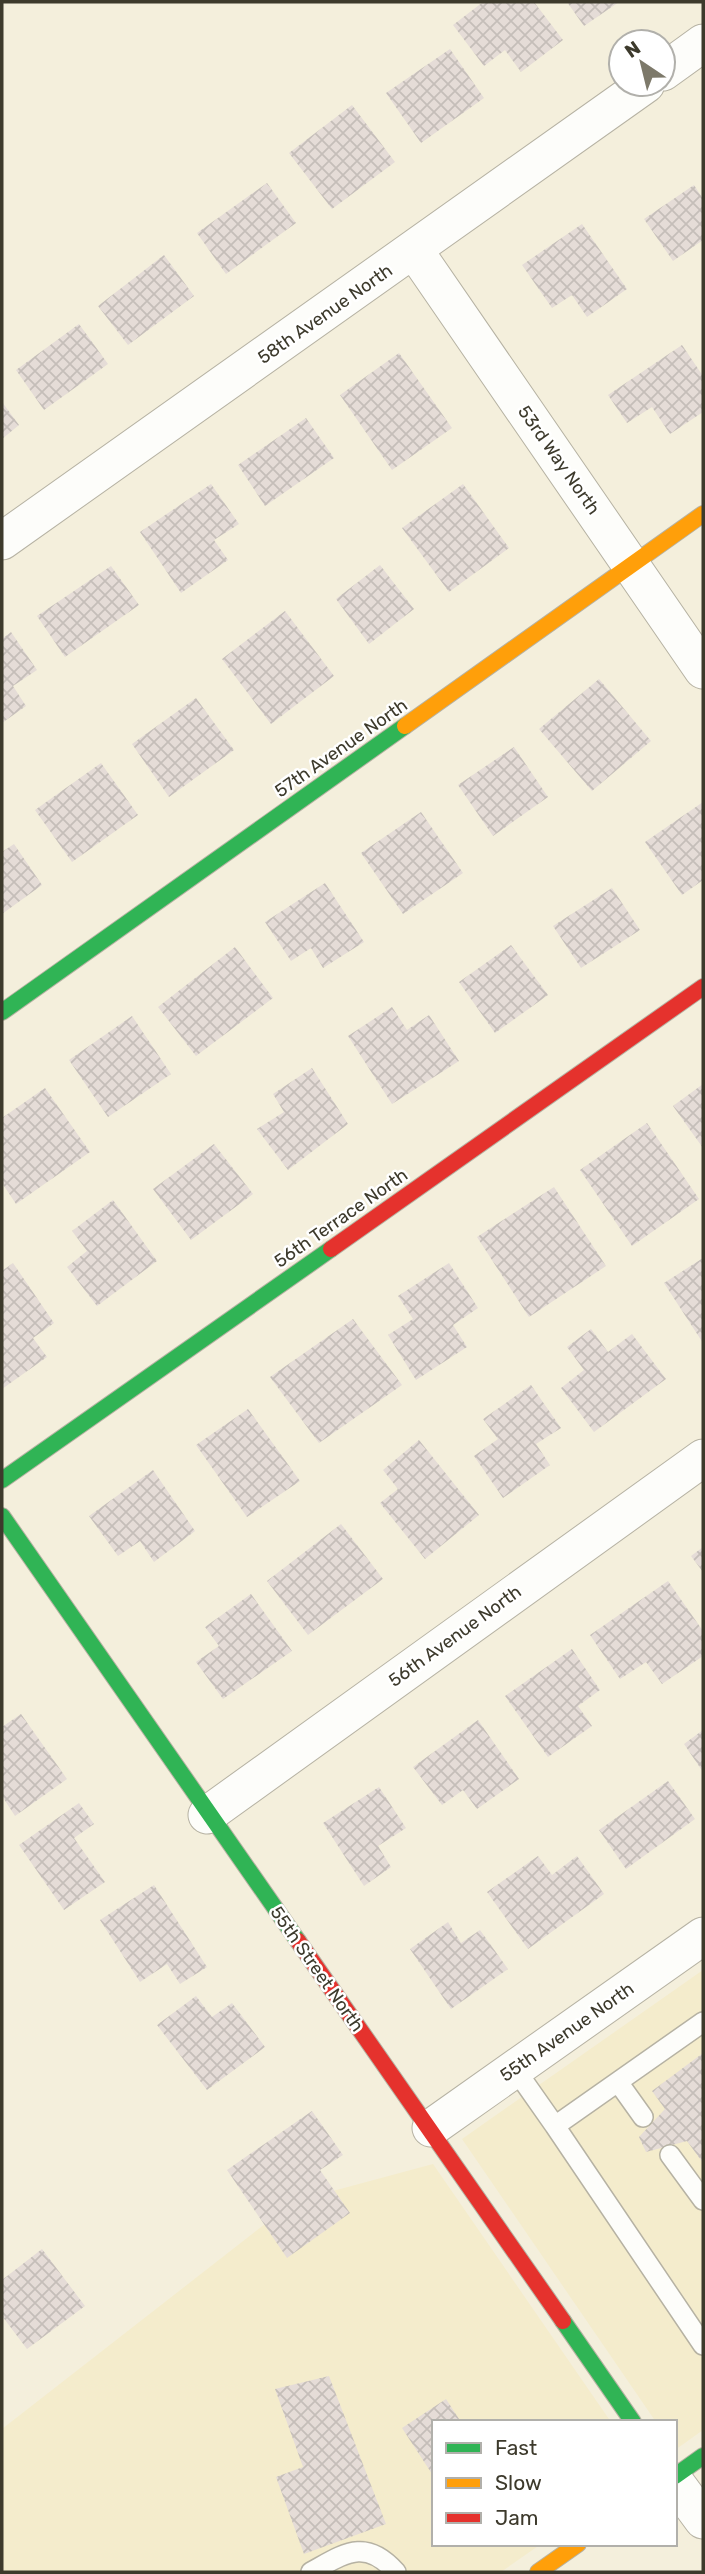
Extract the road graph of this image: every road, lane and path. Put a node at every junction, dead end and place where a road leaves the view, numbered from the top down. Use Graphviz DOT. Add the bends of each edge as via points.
graph roads {
  1 [pos="703,43"];
  2 [pos="677,62"];
  3 [pos="626,98"];
  4 [pos="414,250"];
  5 [pos="703,514"];
  6 [pos="2,541"];
  7 [pos="632,565"];
  8 [pos="703,670"];
  9 [pos="703,987"];
  10 [pos="2,1012"];
  11 [pos="703,1458"];
  12 [pos="2,1480"];
  13 [pos="2,1516"];
  14 [pos="207,1815"];
  15 [pos="703,1936"];
  16 [pos="703,2022"];
  17 [pos="515,2069"];
  18 [pos="618,2082"];
  19 [pos="643,2117"];
  20 [pos="555,2126"];
  21 [pos="431,2128"];
  22 [pos="670,2155"];
  23 [pos="703,2200"];
  24 [pos="703,2345"];
  25 [pos="633,2420"];
  26 [pos="703,2456"];
  27 [pos="677,2475"];
  28 [pos="677,2485"];
  29 [pos="703,2520"];
  30 [pos="575,2546"];
  31 [pos="311,2572"];
  32 [pos="396,2572"];
  33 [pos="538,2572"];
  1 -- 2 [label="street"];
  3 -- 4 [label="street, 58th Avenue North"];
  4 -- 6 [label="street, 58th Avenue North"];
  4 -- 7 [label="street, 53rd Way North"];
  5 -- 7 [label="street, 57th Avenue North"];
  7 -- 8 [label="street, 53rd Way North"];
  7 -- 10 [label="street, 57th Avenue North"];
  9 -- 12 [label="street, 56th Terrace North"];
  11 -- 14 [label="street, 56th Avenue North"];
  13 -- 14 [label="street, 55th Street North"];
  14 -- 21 [label="street, 55th Street North"];
  15 -- 17 [label="street, 55th Avenue North"];
  16 -- 18 [label="lane"];
  17 -- 20 [label="lane"];
  17 -- 21 [label="street, 55th Avenue North"];
  18 -- 19 [label="lane"];
  18 -- 20 [label="lane"];
  20 -- 24 [label="lane"];
  21 -- 25 [label="street, 55th Street North"];
  22 -- 23 [label="lane"];
  26 -- 27 [label="street"];
  28 -- 29 [label="street"];
  30 -- 33 [label="street"];
  31 -- 32 [label="lane" via="348,2551 366,2551"];
}
